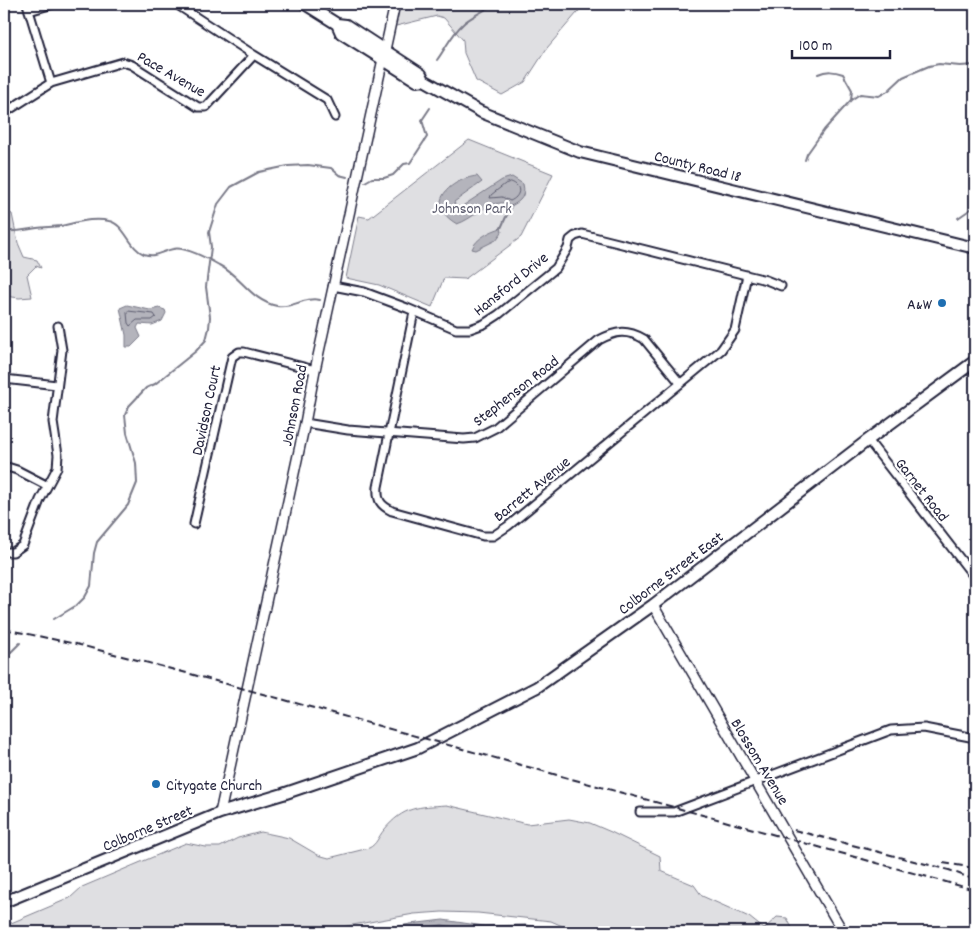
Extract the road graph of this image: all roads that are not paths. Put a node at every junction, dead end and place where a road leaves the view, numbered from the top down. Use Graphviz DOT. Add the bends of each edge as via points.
graph roads {
  1 [pos="53,4"];
  2 [pos="176,4"];
  3 [pos="305,4"];
  4 [pos="395,4"];
  5 [pos="28,7"];
  6 [pos="254,55"];
  7 [pos="383,55"];
  8 [pos="52,83"];
  9 [pos="4,113"];
  10 [pos="335,116"];
  11 [pos="973,248"];
  12 [pos="748,275"];
  13 [pos="333,286"];
  14 [pos="781,286"];
  15 [pos="414,312"];
  16 [pos="58,326"];
  17 [pos="975,361"];
  18 [pos="315,370"];
  19 [pos="4,379"];
  20 [pos="680,383"];
  21 [pos="57,385"];
  22 [pos="305,423"];
  23 [pos="389,432"];
  24 [pos="868,440"];
  25 [pos="4,466"];
  26 [pos="46,485"];
  27 [pos="194,524"];
  28 [pos="4,552"];
  29 [pos="975,578"];
  30 [pos="653,606"];
  31 [pos="975,738"];
  32 [pos="360,768"];
  33 [pos="755,782"];
  34 [pos="640,812"];
  35 [pos="220,813"];
  36 [pos="4,902"];
  37 [pos="843,932"];
  1 -- 5 [label="street"];
  2 -- 6 [label="street"];
  3 -- 7 [label="main road, County Road 18" via="337,24 341,33"];
  4 -- 7 [label="street, Johnson Road"];
  5 -- 8 [label="street"];
  6 -- 8 [label="street, Pace Avenue" via="203,108 126,62"];
  6 -- 10 [label="street" via="327,100"];
  7 -- 11 [label="main road, County Road 18" via="421,74 424,80 481,112 580,152"];
  7 -- 13 [label="street, Johnson Road"];
  8 -- 9 [label="street, Pace Avenue"];
  12 -- 14 [label="street, Hansford Drive"];
  12 -- 15 [label="street, Hansford Drive" via="582,234 570,240 556,268 484,324 456,329"];
  12 -- 20 [label="street, Barrett Avenue" via="732,336 721,350"];
  13 -- 15 [label="street, Hansford Drive" via="364,292"];
  13 -- 18 [label="street, Johnson Road"];
  15 -- 23 [label="street, Barrett Avenue"];
  16 -- 21 [label="street" via="62,350"];
  17 -- 24 [label="main road, Colborne Street East"];
  18 -- 22 [label="street, Johnson Road"];
  18 -- 27 [label="street, Davidson Court" via="244,352 232,357"];
  19 -- 21 [label="street"];
  20 -- 23 [label="street, Stephenson Road" via="644,339 622,332 610,334 486,434 464,439"];
  20 -- 23 [label="street, Barrett Avenue" via="493,536 382,506 377,495"];
  21 -- 26 [label="street" via="53,422 58,462 55,474"];
  22 -- 23 [label="street, Stephenson Road"];
  22 -- 35 [label="street, Johnson Road"];
  24 -- 29 [label="street, Garnet Road"];
  24 -- 30 [label="main road, Colborne Street East"];
  25 -- 26 [label="street"];
  26 -- 28 [label="street" via="23,545 16,551"];
  30 -- 32 [label="main road, Colborne Street East" via="537,687 418,748"];
  30 -- 33 [label="street, Blossom Avenue"];
  31 -- 33 [label="street" via="924,728 891,730"];
  32 -- 35 [label="main road, Colborne Street"];
  33 -- 34 [label="street" via="674,812"];
  33 -- 37 [label="street, Blossom Avenue"];
  35 -- 36 [label="main road, Colborne Street"];
}
